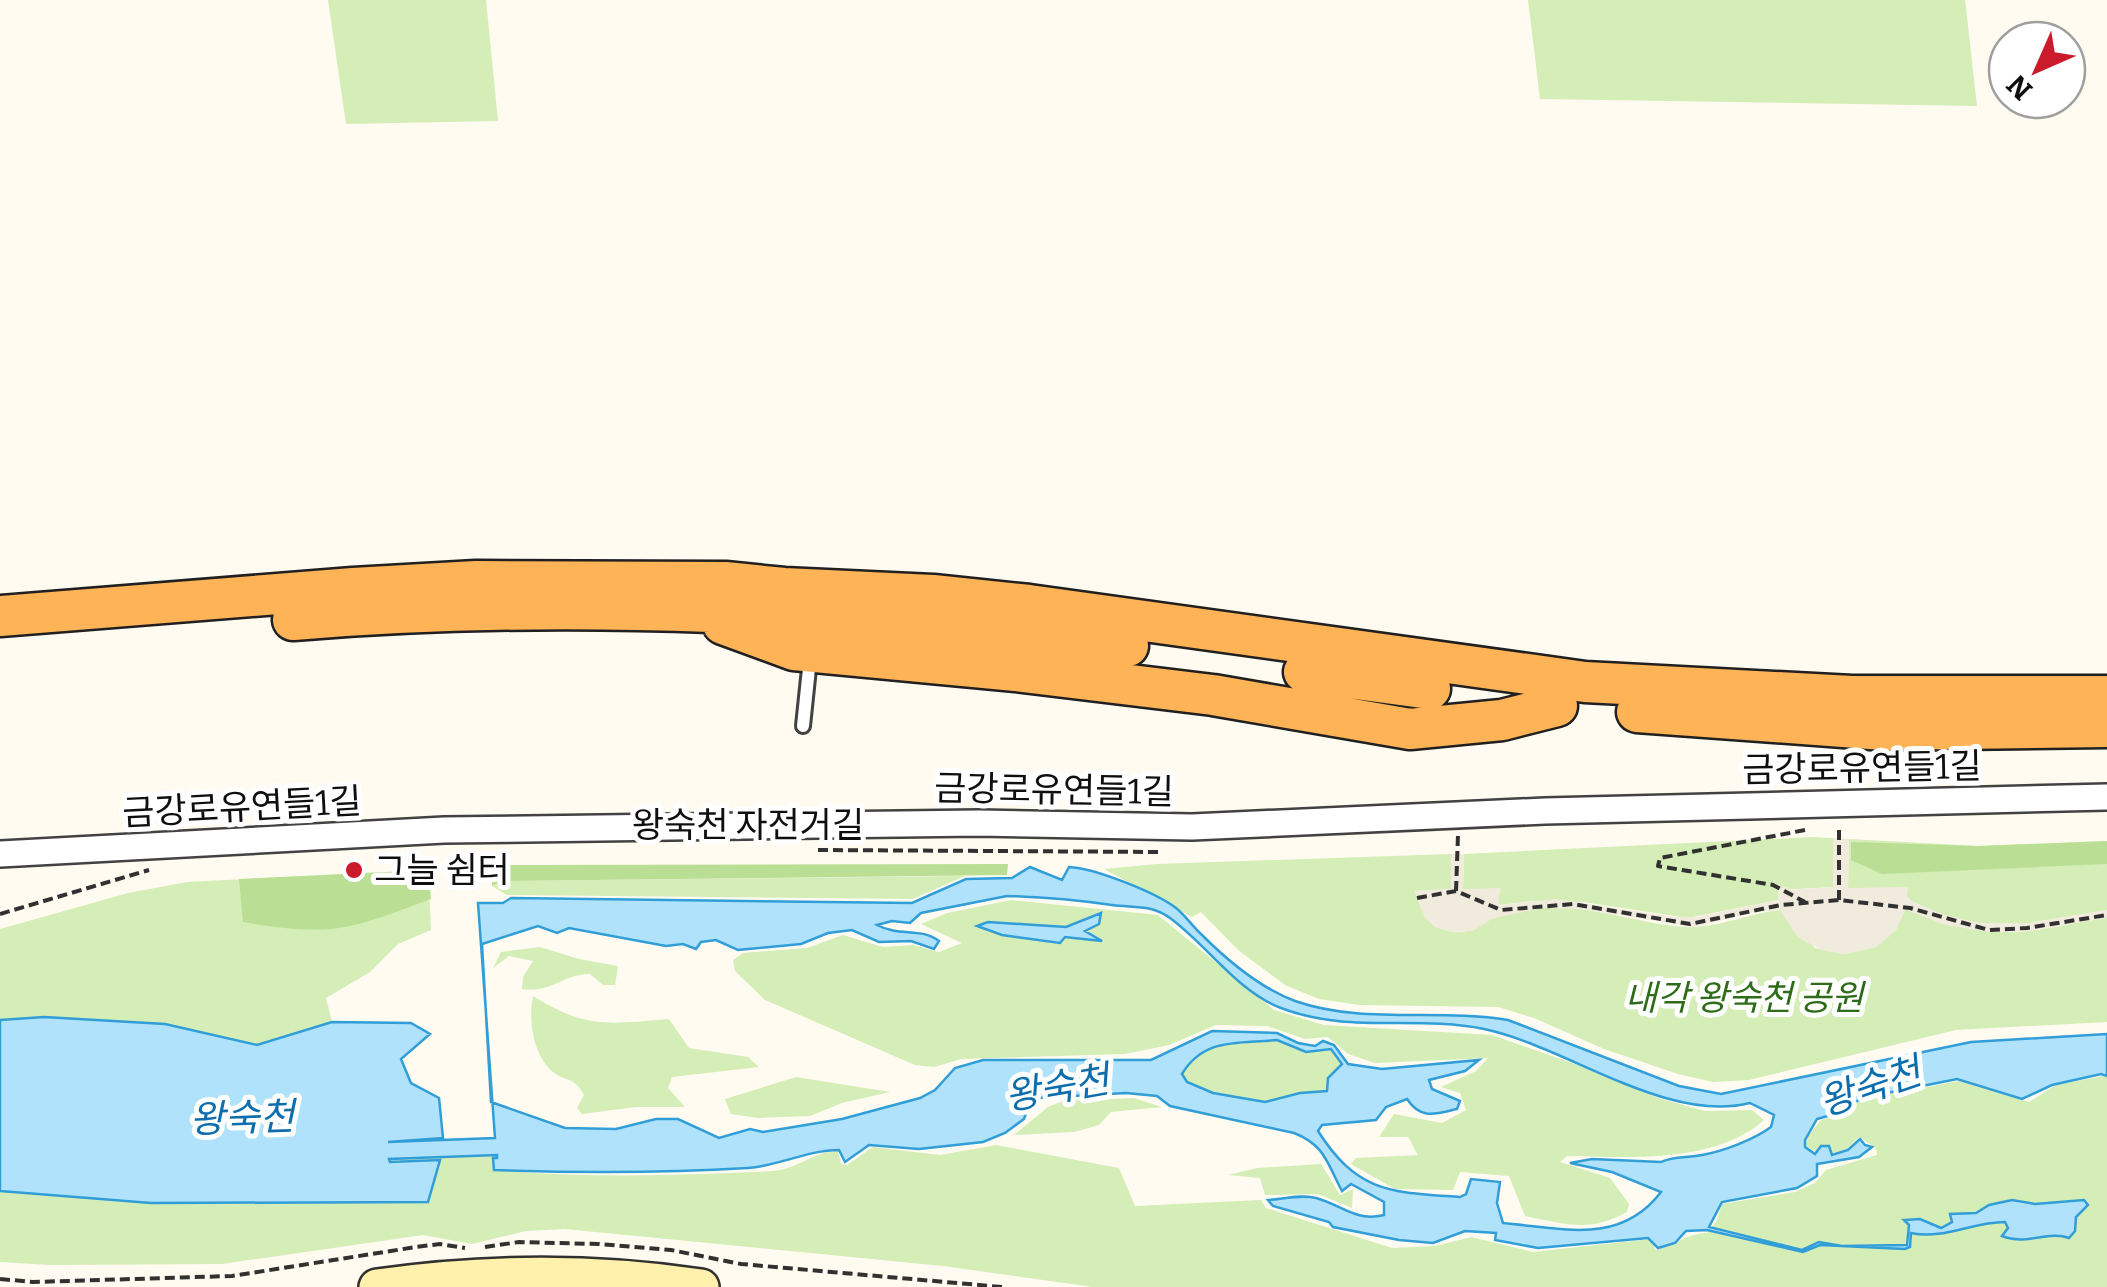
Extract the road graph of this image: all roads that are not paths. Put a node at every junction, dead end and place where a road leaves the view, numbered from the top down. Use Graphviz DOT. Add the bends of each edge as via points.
graph roads {
  1 [pos="681,611"];
  2 [pos="0,616"];
  3 [pos="0,644"];
  4 [pos="811,651"];
  5 [pos="2107,696"];
  6 [pos="1557,706"];
  7 [pos="803,726"];
  8 [pos="2107,727"];
  9 [pos="2107,797"];
  10 [pos="0,854"];
  11 [pos="377,1287"];
  12 [pos="700,1287"];
  1 -- 3 [label="highway" via="339,616"];
  1 -- 4 [label="highway"];
  1 -- 6 [label="highway" via="992,630"];
  2 -- 5 [label="highway" via="476,581 726,582 1028,605 1585,682 1852,696"];
  4 -- 6 [label="highway" via="1213,695 1410,728 1502,720"];
  4 -- 7 [label="lane"];
  6 -- 8 [label="highway" via="1884,730"];
  9 -- 10 [label="street, 금강로유연들1길" via="1192,827 979,822 444,830"];
  11 -- 12 [label="main road" via="484,1275"];
}
